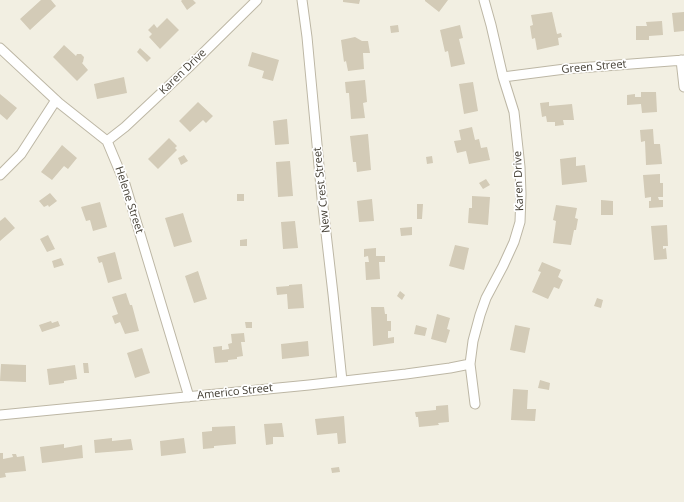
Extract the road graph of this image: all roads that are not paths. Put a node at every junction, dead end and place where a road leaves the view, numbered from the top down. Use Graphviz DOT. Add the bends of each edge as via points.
graph roads {
  1 [pos="257,0"];
  2 [pos="302,0"];
  3 [pos="484,0"];
  4 [pos="0,48"];
  5 [pos="683,60"];
  6 [pos="503,77"];
  7 [pos="684,87"];
  8 [pos="56,100"];
  9 [pos="107,141"];
  10 [pos="0,175"];
  11 [pos="470,364"];
  12 [pos="342,381"];
  13 [pos="189,397"];
  14 [pos="475,404"];
  15 [pos="0,415"];
  1 -- 9 [label="street, Karen Drive" via="183,73"];
  2 -- 12 [label="street, New Crest Street"];
  3 -- 6 [label="street, Karen Drive"];
  4 -- 8 [label="street, Helene Street"];
  5 -- 6 [label="street, Green Street" via="565,69"];
  5 -- 7 [label="street"];
  6 -- 11 [label="street, Karen Drive" via="514,112 520,167 520,222 514,242 480,315"];
  8 -- 9 [label="street, Helene Street"];
  8 -- 10 [label="street" via="20,154"];
  9 -- 13 [label="street, Helene Street" via="126,184"];
  11 -- 12 [label="street, Americo Street"];
  11 -- 14 [label="street, Karen Drive"];
  12 -- 13 [label="street, Americo Street"];
  13 -- 15 [label="street, Americo Street"];
}
